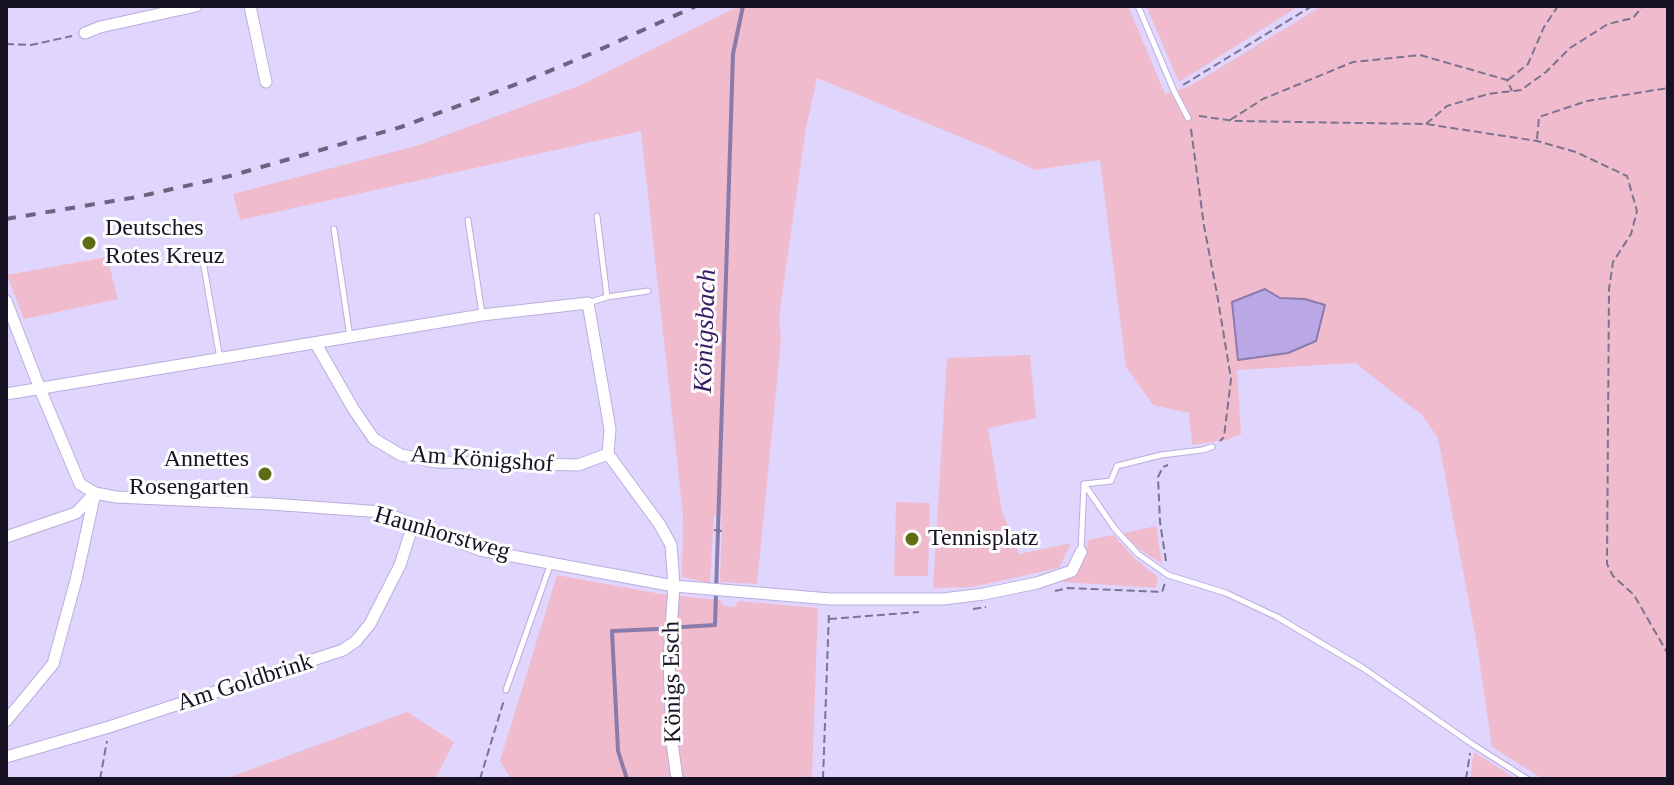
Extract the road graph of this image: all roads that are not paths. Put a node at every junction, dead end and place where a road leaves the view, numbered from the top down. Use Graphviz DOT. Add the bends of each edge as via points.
graph roads {
  1 [pos="196,6"];
  2 [pos="250,6"];
  3 [pos="1138,6"];
  4 [pos="85,33"];
  5 [pos="266,82"];
  6 [pos="1188,118"];
  7 [pos="597,216"];
  8 [pos="468,220"];
  9 [pos="334,229"];
  10 [pos="203,261"];
  11 [pos="648,291"];
  12 [pos="607,297"];
  13 [pos="6,301"];
  14 [pos="588,303"];
  15 [pos="482,315"];
  16 [pos="350,338"];
  17 [pos="316,344"];
  18 [pos="220,360"];
  19 [pos="40,389"];
  20 [pos="6,394"];
  21 [pos="1212,447"];
  22 [pos="608,454"];
  23 [pos="1084,484"];
  24 [pos="95,493"];
  25 [pos="413,525"];
  26 [pos="6,537"];
  27 [pos="1081,552"];
  28 [pos="551,562"];
  29 [pos="674,586"];
  30 [pos="506,690"];
  31 [pos="6,721"];
  32 [pos="6,757"];
  33 [pos="677,779"];
  34 [pos="1527,779"];
  1 -- 4 [label="street"];
  2 -- 5 [label="street"];
  3 -- 6 [label="lane"];
  7 -- 12 [label="lane"];
  8 -- 15 [label="lane"];
  9 -- 16 [label="lane"];
  10 -- 18 [label="lane"];
  11 -- 12 [label="lane"];
  12 -- 14 [label="lane"];
  13 -- 19 [label="street"];
  14 -- 15 [label="street"];
  14 -- 22 [label="street" via="610,429"];
  15 -- 16 [label="street"];
  16 -- 17 [label="street"];
  17 -- 18 [label="street"];
  17 -- 22 [label="street, Am Königshof" via="374,439 401,455 436,462 578,465"];
  18 -- 19 [label="street"];
  19 -- 20 [label="street"];
  19 -- 24 [label="street" via="80,484"];
  21 -- 23 [label="lane" via="1117,466 1111,481"];
  22 -- 29 [label="street" via="671,545"];
  23 -- 27 [label="lane"];
  23 -- 34 [label="lane" via="1138,554 1168,575 1226,593 1277,617"];
  24 -- 25 [label="street, Haunhorstweg" via="382,512"];
  24 -- 26 [label="street" via="76,513"];
  24 -- 31 [label="street" via="53,664"];
  25 -- 28 [label="street, Haunhorstweg" via="480,550"];
  25 -- 32 [label="street, Am Goldbrink" via="400,565 370,624 343,650"];
  27 -- 29 [label="street, Haunhorstweg" via="1072,571 1037,583 943,599 830,599"];
  28 -- 29 [label="street, Haunhorstweg"];
  28 -- 30 [label="lane"];
  29 -- 33 [label="street, Königs Esch" via="669,659"];
}
